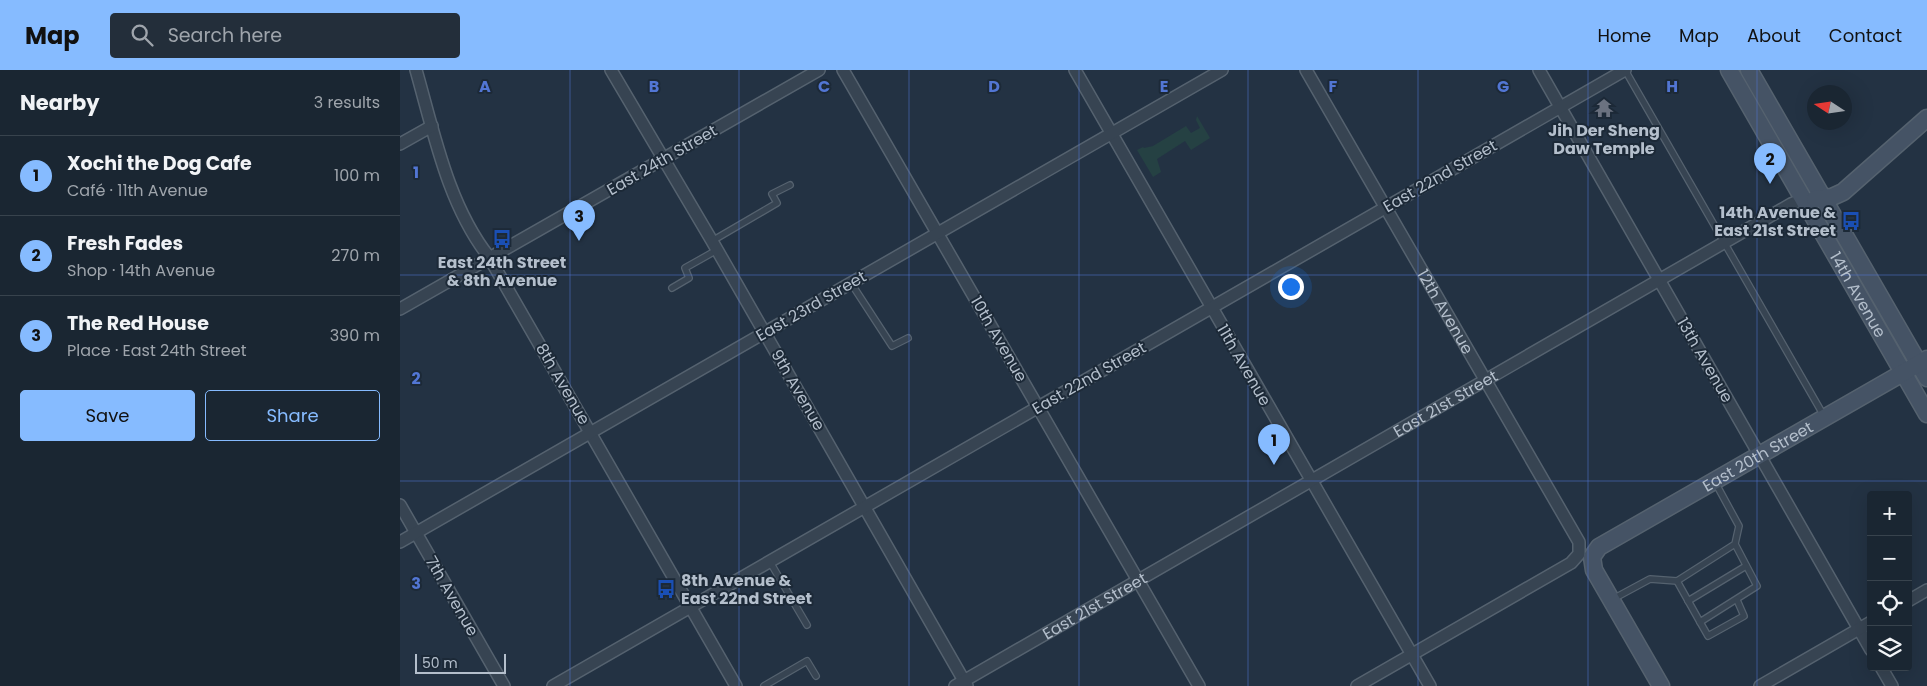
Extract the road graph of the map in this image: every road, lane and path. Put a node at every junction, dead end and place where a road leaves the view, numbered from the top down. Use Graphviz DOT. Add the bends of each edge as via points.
graph roads {
  1 [pos="416,70"];
  2 [pos="611,70"];
  3 [pos="819,70"];
  4 [pos="843,70"];
  5 [pos="1075,70"];
  6 [pos="1222,70"];
  7 [pos="1306,70"];
  8 [pos="1538,70"];
  9 [pos="1625,70"];
  10 [pos="1729,70"];
  11 [pos="1750,70"];
  12 [pos="1560,106"];
  13 [pos="1926,120"];
  14 [pos="432,126"];
  15 [pos="1111,134"];
  16 [pos="400,144"];
  17 [pos="662,160"];
  18 [pos="790,185"];
  19 [pos="1824,198"];
  20 [pos="1803,199"];
  21 [pos="1387,207"];
  22 [pos="937,233"];
  23 [pos="1724,244"];
  24 [pos="714,246"];
  25 [pos="489,258"];
  26 [pos="1660,281"];
  27 [pos="851,283"];
  28 [pos="672,288"];
  29 [pos="1211,308"];
  30 [pos="400,309"];
  31 [pos="765,333"];
  32 [pos="908,338"];
  33 [pos="1924,367"];
  34 [pos="1902,373"];
  35 [pos="1485,381"];
  36 [pos="1039,407"];
  37 [pos="1927,414"];
  38 [pos="1824,416"];
  39 [pos="591,432"];
  40 [pos="1759,454"];
  41 [pos="1312,481"];
  42 [pos="1715,482"];
  43 [pos="400,505"];
  44 [pos="865,507"];
  45 [pos="416,533"];
  46 [pos="400,542"];
  47 [pos="1735,544"];
  48 [pos="1586,556"];
  49 [pos="770,562"];
  50 [pos="1746,566"];
  51 [pos="1138,581"];
  52 [pos="1677,581"];
  53 [pos="1927,590"];
  54 [pos="1912,599"];
  55 [pos="1612,600"];
  56 [pos="1737,600"];
  57 [pos="1688,601"];
  58 [pos="691,607"];
  59 [pos="1700,622"];
  60 [pos="1867,624"];
  61 [pos="807,625"];
  62 [pos="1859,629"];
  63 [pos="1867,643"];
  64 [pos="1412,654"];
  65 [pos="1883,671"];
  66 [pos="816,676"];
  67 [pos="962,684"];
  68 [pos="504,686"];
  69 [pos="553,686"];
  70 [pos="736,686"];
  71 [pos="764,686"];
  72 [pos="1199,686"];
  73 [pos="1357,686"];
  74 [pos="1430,686"];
  75 [pos="1661,686"];
  76 [pos="1760,686"];
  77 [pos="1892,686"];
  1 -- 14 [label="street, 8th Avenue"];
  2 -- 17 [label="street, 9th Avenue"];
  3 -- 17 [label="street, East 24th Street"];
  4 -- 22 [label="street, 10th Avenue"];
  5 -- 15 [label="street, 11th Avenue"];
  6 -- 15 [label="street, East 23rd Street"];
  7 -- 21 [label="street, 12th Avenue"];
  8 -- 12 [label="street, 13th Avenue"];
  9 -- 12 [label="street, East 22nd Street"];
  9 -- 23 [label="lane"];
  10 -- 20 [label="main road, 14th Avenue"];
  11 -- 19 [label="main road, 14th Avenue"];
  12 -- 21 [label="street, East 22nd Street"];
  12 -- 26 [label="street, 13th Avenue"];
  13 -- 19 [label="main road, East 21st Street" via="1842,192"];
  14 -- 16 [label="street"];
  14 -- 25 [label="street, 8th Avenue" via="454,195 478,244"];
  15 -- 22 [label="street, East 23rd Street"];
  15 -- 29 [label="street, 11th Avenue"];
  17 -- 24 [label="street, 9th Avenue"];
  17 -- 25 [label="street, East 24th Street"];
  18 -- 24 [label="lane" via="772,194 777,203"];
  19 -- 20 [label="main road, East 21st Street"];
  19 -- 33 [label="main road, 14th Avenue"];
  20 -- 23 [label="street, East 21st Street"];
  20 -- 34 [label="main road, 14th Avenue"];
  21 -- 29 [label="street, East 22nd Street"];
  21 -- 35 [label="street, 12th Avenue"];
  22 -- 27 [label="street, East 23rd Street"];
  22 -- 36 [label="street, 10th Avenue"];
  23 -- 26 [label="street, East 21st Street"];
  23 -- 38 [label="lane"];
  24 -- 28 [label="lane" via="685,268 689,278"];
  24 -- 31 [label="street, 9th Avenue"];
  25 -- 30 [label="street, East 24th Street"];
  25 -- 39 [label="street, 8th Avenue"];
  26 -- 35 [label="street, East 21st Street"];
  26 -- 40 [label="street, 13th Avenue"];
  27 -- 31 [label="street, East 23rd Street"];
  27 -- 32 [label="lane" via="892,346"];
  29 -- 36 [label="street, East 22nd Street"];
  29 -- 41 [label="street, 11th Avenue"];
  31 -- 39 [label="street, East 23rd Street"];
  31 -- 44 [label="street, 9th Avenue"];
  33 -- 34 [label="main road, East 20th Street"];
  34 -- 37 [label="main road, 14th Avenue"];
  34 -- 38 [label="main road, East 20th Street"];
  35 -- 41 [label="street, East 21st Street"];
  35 -- 48 [label="street, 12th Avenue"];
  36 -- 44 [label="street, East 22nd Street"];
  36 -- 51 [label="street, 10th Avenue"];
  38 -- 40 [label="main road, East 20th Street"];
  39 -- 45 [label="street, East 23rd Street"];
  39 -- 58 [label="street, 8th Avenue"];
  40 -- 42 [label="main road, East 20th Street"];
  40 -- 62 [label="street, 13th Avenue"];
  41 -- 51 [label="street, East 21st Street"];
  41 -- 64 [label="street, 11th Avenue"];
  42 -- 47 [label="lane" via="1738,526"];
  42 -- 48 [label="main road, East 20th Street"];
  43 -- 45 [label="street, 7th Avenue"];
  44 -- 49 [label="street, East 22nd Street"];
  44 -- 67 [label="street, 9th Avenue"];
  45 -- 46 [label="street, East 23rd Street"];
  45 -- 68 [label="street, 7th Avenue"];
  47 -- 50 [label="lane"];
  47 -- 52 [label="lane"];
  48 -- 55 [label="main road, 12th Avenue"];
  48 -- 64 [label="street, East 20th Street"];
  49 -- 58 [label="street, East 22nd Street"];
  49 -- 61 [label="lane"];
  50 -- 56 [label="lane" via="1757,586"];
  50 -- 57 [label="lane"];
  51 -- 67 [label="street, East 21st Street"];
  51 -- 72 [label="street, 10th Avenue"];
  52 -- 55 [label="lane" via="1650,579"];
  52 -- 57 [label="lane"];
  53 -- 54 [label="street"];
  55 -- 75 [label="main road, 12th Avenue"];
  56 -- 59 [label="lane"];
  56 -- 59 [label="lane" via="1744,616 1708,636"];
  57 -- 59 [label="lane"];
  58 -- 69 [label="street, East 22nd Street"];
  58 -- 70 [label="street, 8th Avenue"];
  60 -- 62 [label="street"];
  62 -- 63 [label="street, 13th Avenue"];
  62 -- 76 [label="street"];
  64 -- 73 [label="street, East 20th Street"];
  64 -- 74 [label="street, 11th Avenue"];
  65 -- 77 [label="street"];
  66 -- 71 [label="lane" via="807,661"];
}
